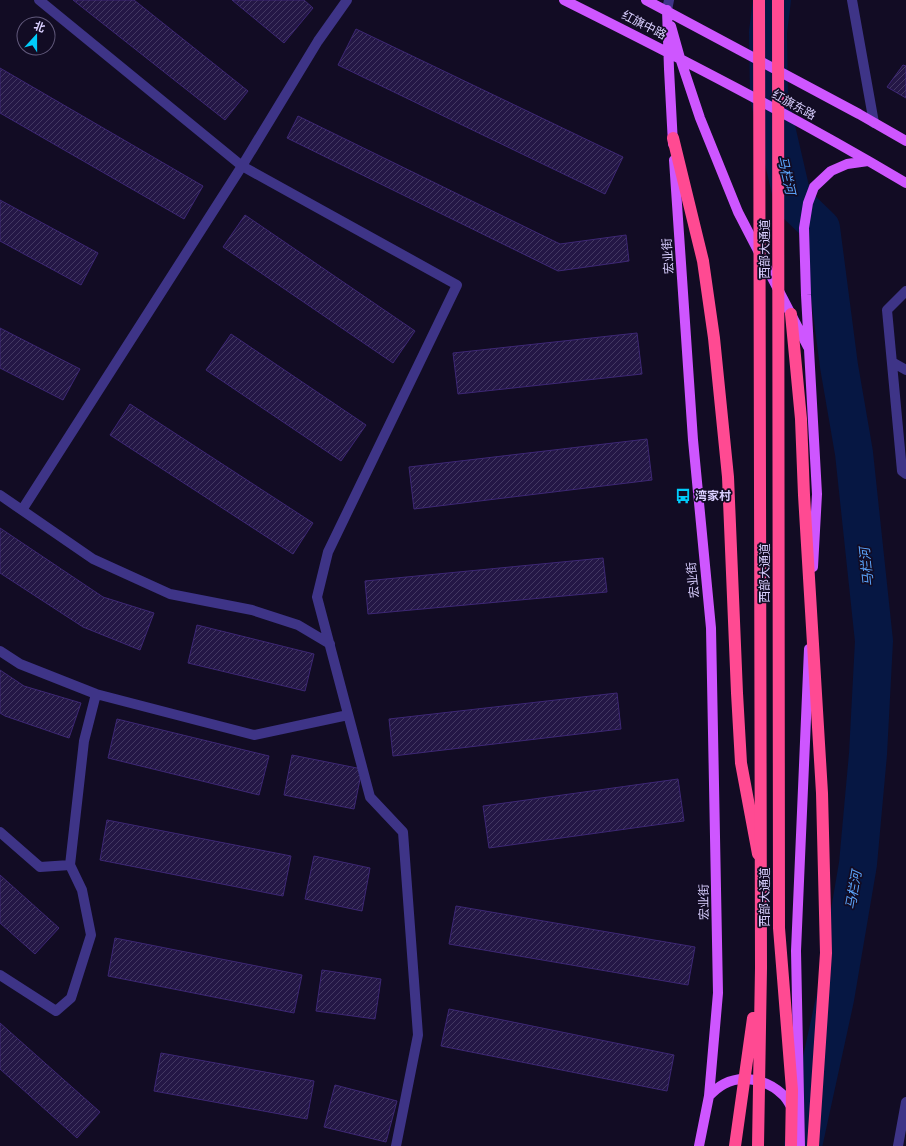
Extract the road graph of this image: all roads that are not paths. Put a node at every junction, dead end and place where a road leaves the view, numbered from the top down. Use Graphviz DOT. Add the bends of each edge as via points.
graph roads {
  1 [pos="39,0"];
  2 [pos="347,0"];
  3 [pos="564,0"];
  4 [pos="646,0"];
  5 [pos="669,0"];
  6 [pos="760,0"];
  7 [pos="778,0"];
  8 [pos="852,0"];
  9 [pos="667,10"];
  10 [pos="698,27"];
  11 [pos="668,52"];
  12 [pos="680,58"];
  13 [pos="874,123"];
  14 [pos="673,138"];
  15 [pos="906,141"];
  16 [pos="868,161"];
  17 [pos="242,166"];
  18 [pos="906,183"];
  19 [pos="906,291"];
  20 [pos="791,314"];
  21 [pos="809,350"];
  22 [pos="892,362"];
  23 [pos="906,370"];
  24 [pos="906,474"];
  25 [pos="0,495"];
  26 [pos="22,510"];
  27 [pos="330,644"];
  28 [pos="0,651"];
  29 [pos="96,694"];
  30 [pos="348,715"];
  31 [pos="0,832"];
  32 [pos="70,865"];
  33 [pos="760,868"];
  34 [pos="760,968"];
  35 [pos="0,975"];
  36 [pos="709,1096"];
  37 [pos="906,1102"];
  38 [pos="800,1122"];
  39 [pos="396,1146"];
  40 [pos="699,1146"];
  41 [pos="735,1146"];
  42 [pos="758,1146"];
  43 [pos="791,1146"];
  44 [pos="800,1146"];
  45 [pos="813,1146"];
  46 [pos="898,1146"];
  1 -- 17 [label="street"];
  2 -- 17 [label="street" via="318,41"];
  3 -- 11 [label="main road, 红旗中路"];
  4 -- 9 [label="main road, 红旗中路"];
  5 -- 9 [label="street"];
  6 -- 33 [label="highway, 西部大通道, bridge"];
  7 -- 43 [label="highway, 西部大通道, bridge" via="779,928 792,1090"];
  8 -- 13 [label="street"];
  9 -- 10 [label="main road, 红旗中路"];
  9 -- 11 [label="main road, 宏业街"];
  9 -- 12 [label="main road"];
  10 -- 13 [label="main road, 红旗东路, bridge"];
  11 -- 12 [label="main road, 红旗东路"];
  11 -- 14 [label="main road, 宏业街"];
  12 -- 16 [label="main road, 红旗东路, bridge"];
  12 -- 20 [label="main road, bridge" via="700,118 738,212"];
  13 -- 15 [label="main road, 红旗东路"];
  14 -- 33 [label="highway, bridge" via="703,260 714,338 728,477 741,763"];
  14 -- 36 [label="main road, 宏业街" via="693,440 711,628 718,993"];
  16 -- 18 [label="main road, 红旗东路"];
  16 -- 21 [label="main road" via="847,164 831,171 814,187 808,203 804,228"];
  17 -- 26 [label="street"];
  17 -- 27 [label="street" via="457,285 328,552 317,597"];
  19 -- 22 [label="street" via="887,310"];
  20 -- 21 [label="main road"];
  20 -- 45 [label="highway, bridge" via="801,419 822,793 826,922"];
  21 -- 38 [label="main road" via="817,494 796,951"];
  22 -- 23 [label="street"];
  22 -- 24 [label="street" via="902,471"];
  25 -- 26 [label="street"];
  26 -- 27 [label="street" via="93,559 170,594 252,610 298,625"];
  27 -- 30 [label="street"];
  28 -- 29 [label="street" via="20,664"];
  29 -- 30 [label="street" via="254,735"];
  29 -- 32 [label="street" via="84,741"];
  30 -- 39 [label="street" via="370,797 403,832 418,1035"];
  31 -- 32 [label="street" via="40,867"];
  32 -- 35 [label="street" via="82,890 91,935 70,998 56,1011"];
  33 -- 34 [label="highway, 西部大通道, bridge"];
  34 -- 41 [label="highway, bridge"];
  34 -- 42 [label="highway, 西部大通道, bridge"];
  36 -- 38 [label="main road" via="722,1085 736,1079 752,1079 770,1086 783,1095"];
  36 -- 40 [label="main road, 宏业街"];
  37 -- 46 [label="street"];
  38 -- 44 [label="main road"];
}
